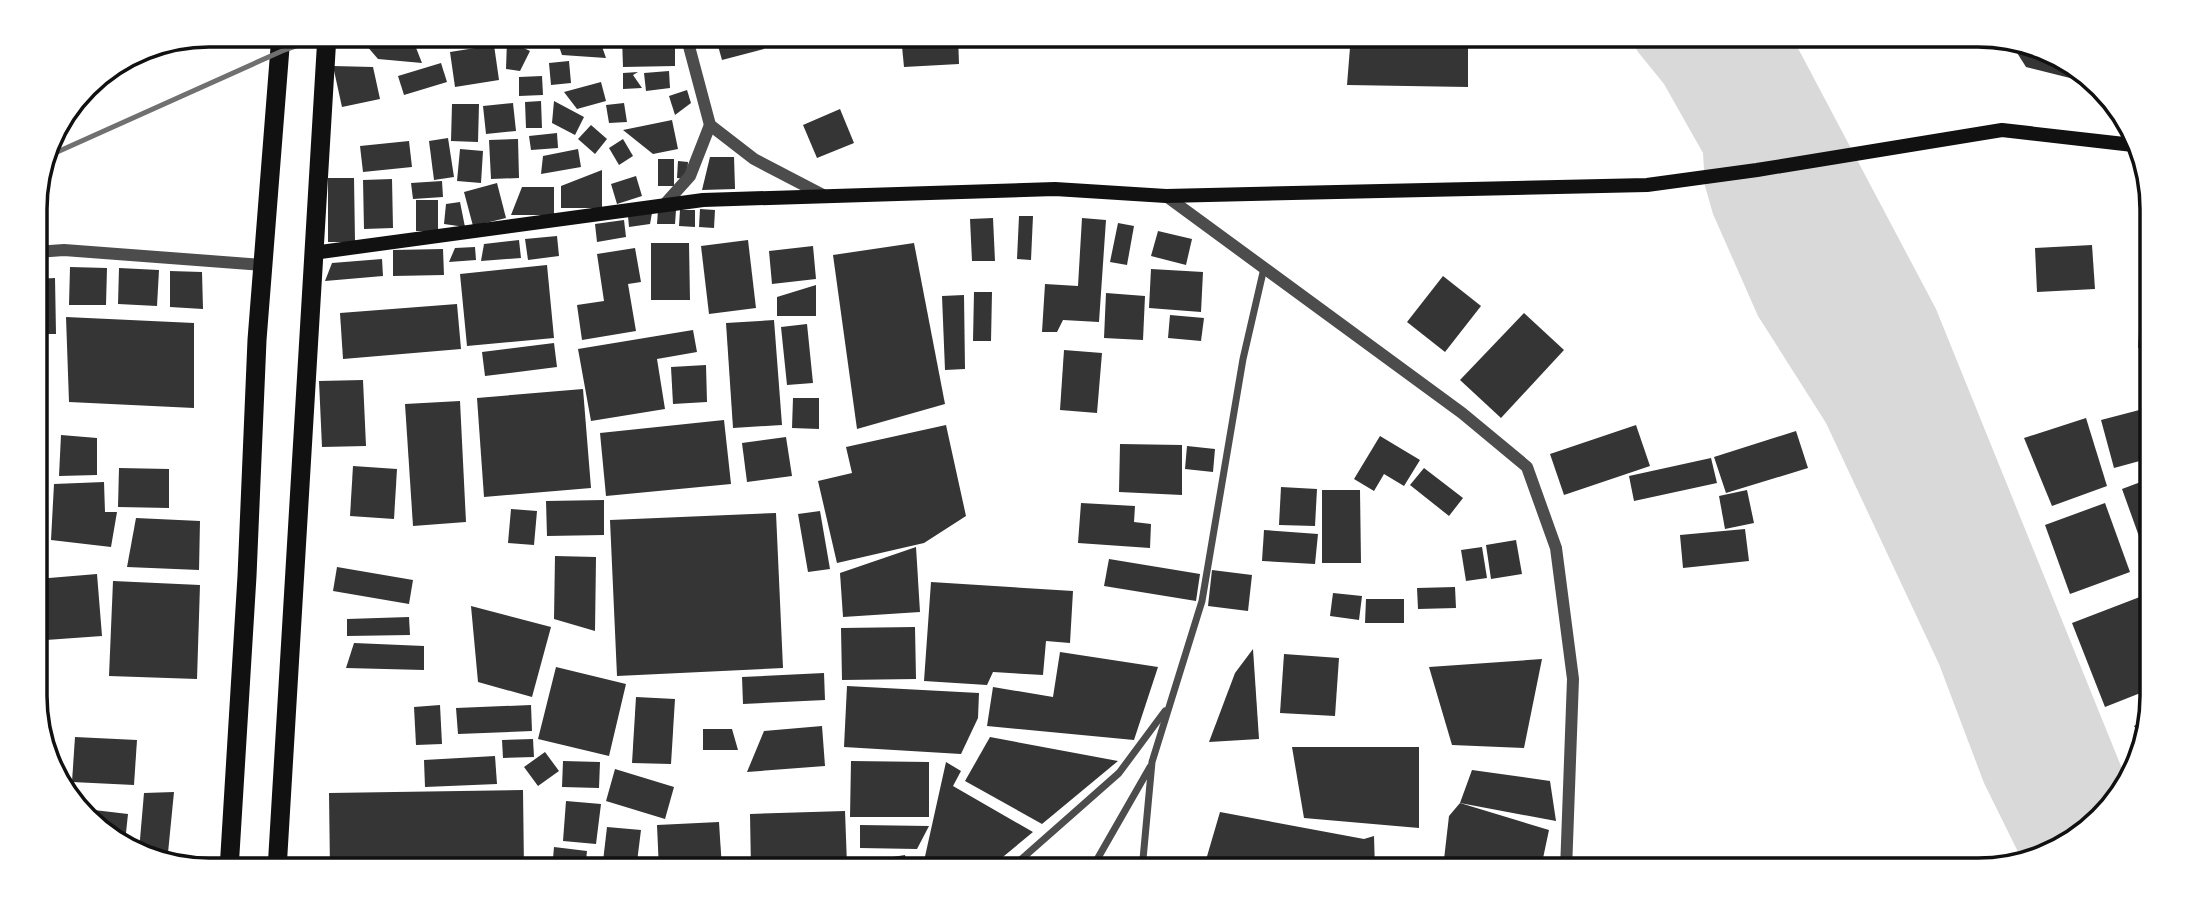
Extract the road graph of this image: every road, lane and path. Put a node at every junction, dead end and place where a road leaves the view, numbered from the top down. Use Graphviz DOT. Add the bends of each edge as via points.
graph roads {
  1 [pos="280,48"];
  2 [pos="326,48"];
  3 [pos="689,48"];
  4 [pos="710,125"];
  5 [pos="2126,144"];
  6 [pos="1166,195"];
  7 [pos="825,196"];
  8 [pos="664,205"];
  9 [pos="48,251"];
  10 [pos="313,253"];
  11 [pos="263,265"];
  12 [pos="1264,268"];
  13 [pos="1169,706"];
  14 [pos="1152,762"];
  15 [pos="1143,857"];
  16 [pos="1566,857"];
  17 [pos="230,858"];
  18 [pos="279,858"];
  19 [pos="1023,858"];
  20 [pos="1098,858"];
  1 -- 11 [label="highway"];
  2 -- 10 [label="highway"];
  3 -- 4 [label="street"];
  4 -- 7 [label="street" via="754,159"];
  4 -- 8 [label="street" via="690,176"];
  5 -- 6 [label="main road" via="2002,130 1647,185"];
  6 -- 7 [label="main road" via="1055,189"];
  6 -- 12 [label="street"];
  7 -- 8 [label="main road"];
  8 -- 10 [label="main road"];
  9 -- 11 [label="street"];
  10 -- 18 [label="highway"];
  11 -- 17 [label="highway"];
  12 -- 13 [label="street" via="1243,359 1202,601"];
  12 -- 16 [label="street" via="1462,413 1527,467 1556,548 1573,679"];
  13 -- 14 [label="street"];
  13 -- 19 [label="street" via="1119,773"];
  14 -- 15 [label="street"];
  14 -- 20 [label="street"];
}
